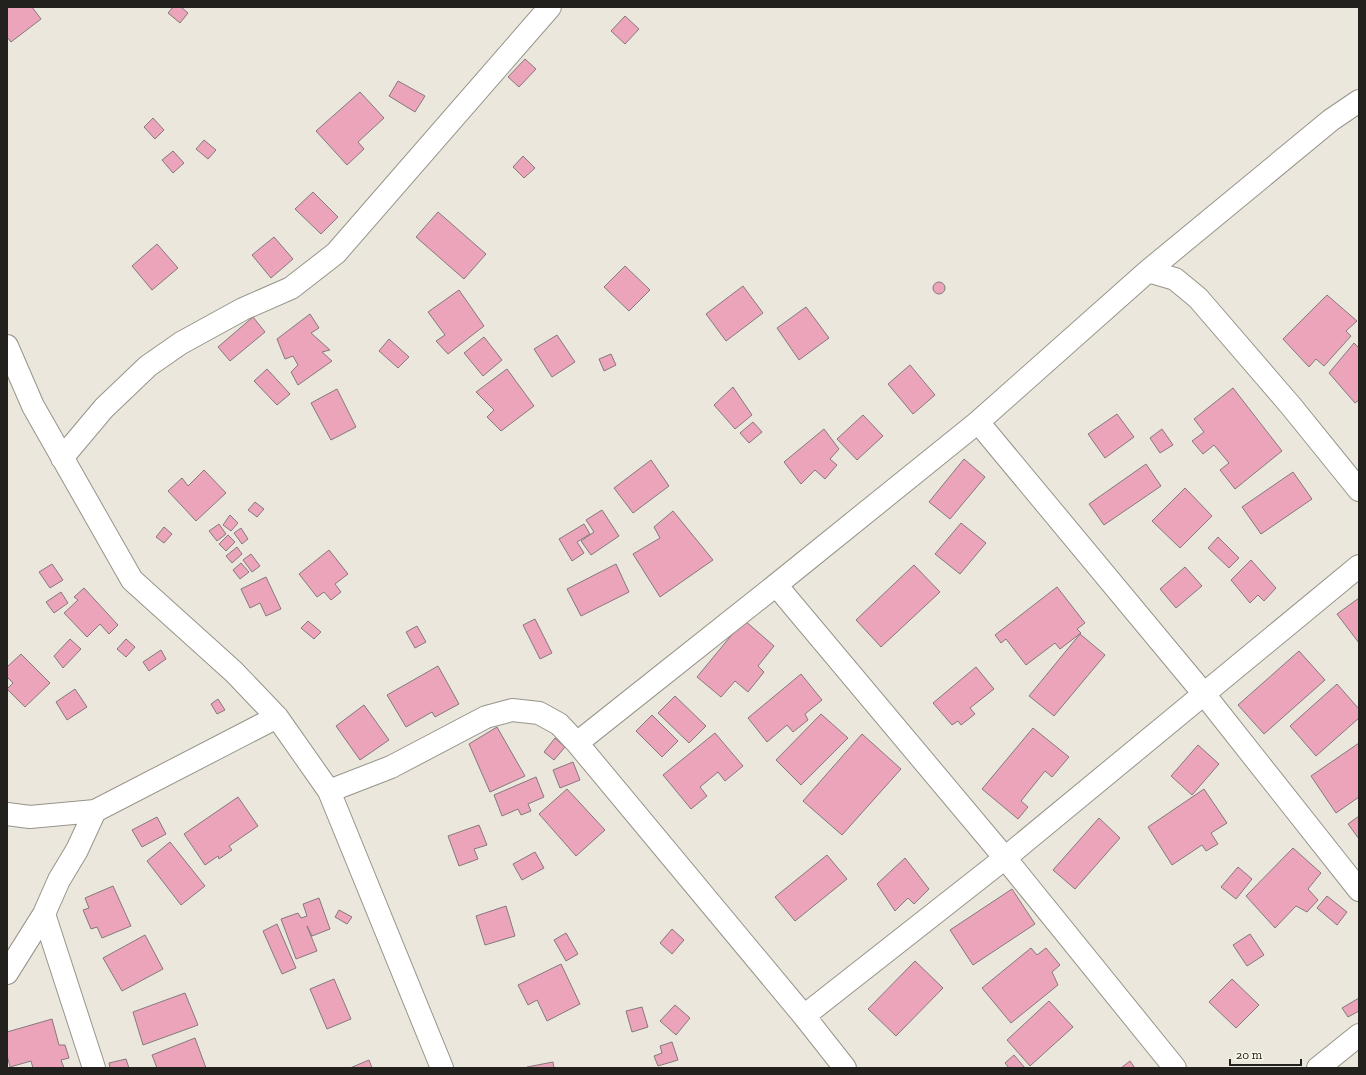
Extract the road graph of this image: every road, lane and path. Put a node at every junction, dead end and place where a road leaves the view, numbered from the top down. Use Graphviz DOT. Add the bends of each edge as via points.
graph roads {
  1 [pos="550,7"];
  2 [pos="1359,100"];
  3 [pos="1148,271"];
  4 [pos="7,346"];
  5 [pos="978,422"];
  6 [pos="62,458"];
  7 [pos="1359,490"];
  8 [pos="1359,566"];
  9 [pos="776,585"];
  10 [pos="1204,694"];
  11 [pos="277,717"];
  12 [pos="578,742"];
  13 [pos="329,791"];
  14 [pos="95,811"];
  15 [pos="7,814"];
  16 [pos="1005,858"];
  17 [pos="1359,890"];
  18 [pos="44,914"];
  19 [pos="7,973"];
  20 [pos="804,1016"];
  21 [pos="1359,1035"];
  22 [pos="94,1068"];
  23 [pos="442,1068"];
  24 [pos="845,1068"];
  25 [pos="1175,1068"];
  26 [pos="1318,1068"];
  1 -- 6 [label="street" via="336,253 291,288 236,313 181,343 148,366 104,408"];
  2 -- 3 [label="street" via="1331,120"];
  3 -- 5 [label="street"];
  3 -- 7 [label="street" via="1175,279 1198,298"];
  4 -- 6 [label="street" via="33,406"];
  5 -- 9 [label="street"];
  5 -- 10 [label="street"];
  6 -- 11 [label="street" via="132,580 234,672"];
  8 -- 10 [label="street"];
  9 -- 12 [label="street"];
  9 -- 16 [label="street"];
  10 -- 16 [label="street"];
  10 -- 17 [label="street"];
  11 -- 13 [label="street"];
  11 -- 14 [label="street"];
  12 -- 13 [label="street" via="559,724 539,713 512,710 486,717 391,767"];
  12 -- 20 [label="street"];
  13 -- 23 [label="street"];
  14 -- 15 [label="street" via="30,817"];
  14 -- 18 [label="street"];
  16 -- 20 [label="street"];
  16 -- 25 [label="street"];
  18 -- 19 [label="street"];
  18 -- 22 [label="street"];
  20 -- 24 [label="street"];
  21 -- 26 [label="street"];
}
